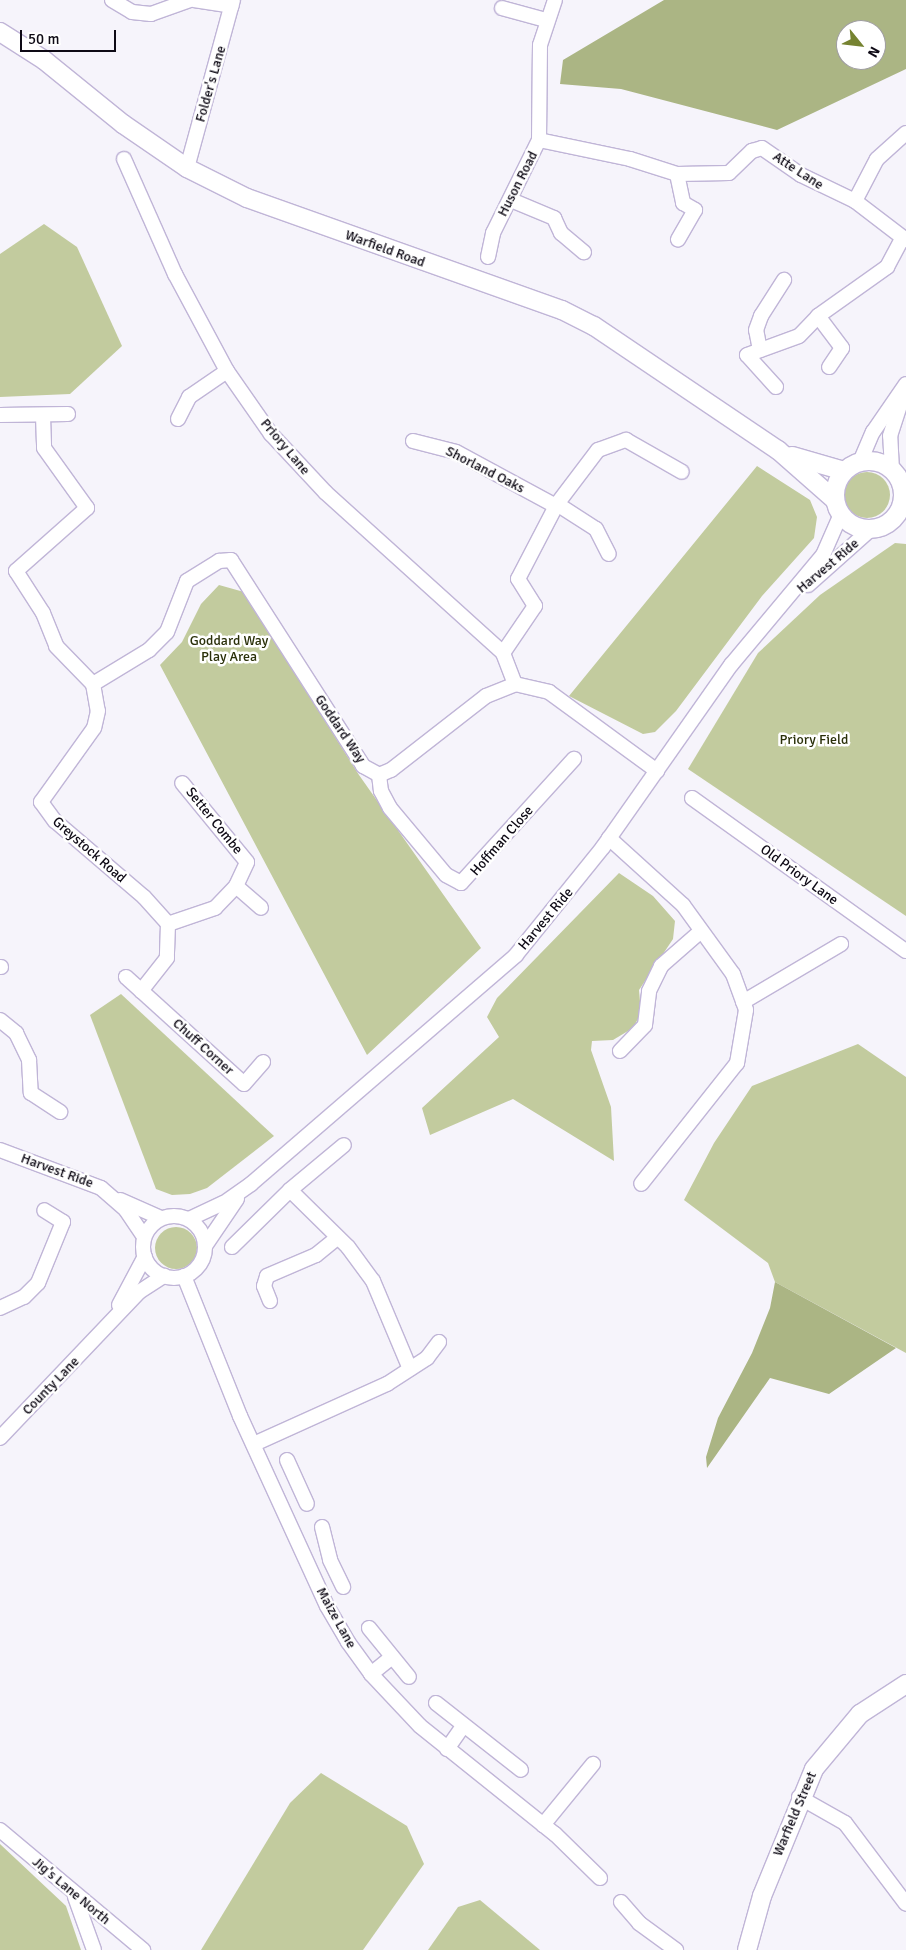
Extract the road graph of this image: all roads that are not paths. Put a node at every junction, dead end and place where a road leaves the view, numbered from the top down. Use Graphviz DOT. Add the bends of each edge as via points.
graph roads {
  1 [pos="112,0"];
  2 [pos="192,0"];
  3 [pos="555,0"];
  4 [pos="232,3"];
  5 [pos="502,8"];
  6 [pos="546,20"];
  7 [pos="0,33"];
  8 [pos="906,132"];
  9 [pos="540,140"];
  10 [pos="124,159"];
  11 [pos="188,168"];
  12 [pos="677,174"];
  13 [pos="511,200"];
  14 [pos="855,201"];
  15 [pos="678,239"];
  16 [pos="904,240"];
  17 [pos="584,252"];
  18 [pos="488,257"];
  19 [pos="784,280"];
  20 [pos="818,316"];
  21 [pos="760,350"];
  22 [pos="829,367"];
  23 [pos="227,371"];
  24 [pos="906,384"];
  25 [pos="776,387"];
  26 [pos="906,391"];
  27 [pos="68,414"];
  28 [pos="0,415"];
  29 [pos="42,416"];
  30 [pos="178,419"];
  31 [pos="412,441"];
  32 [pos="778,450"];
  33 [pos="860,462"];
  34 [pos="892,470"];
  35 [pos="844,471"];
  36 [pos="682,472"];
  37 [pos="904,494"];
  38 [pos="556,505"];
  39 [pos="838,507"];
  40 [pos="898,522"];
  41 [pos="871,529"];
  42 [pos="609,554"];
  43 [pos="784,601"];
  44 [pos="503,653"];
  45 [pos="93,684"];
  46 [pos="515,684"];
  47 [pos="574,759"];
  48 [pos="657,771"];
  49 [pos="379,775"];
  50 [pos="182,783"];
  51 [pos="692,798"];
  52 [pos="610,838"];
  53 [pos="236,886"];
  54 [pos="261,908"];
  55 [pos="168,924"];
  56 [pos="700,932"];
  57 [pos="842,944"];
  58 [pos="906,951"];
  59 [pos="126,977"];
  60 [pos="141,991"];
  61 [pos="743,1002"];
  62 [pos="0,1020"];
  63 [pos="620,1051"];
  64 [pos="263,1062"];
  65 [pos="60,1112"];
  66 [pos="344,1145"];
  67 [pos="0,1150"];
  68 [pos="251,1184"];
  69 [pos="641,1184"];
  70 [pos="290,1190"];
  71 [pos="113,1196"];
  72 [pos="44,1210"];
  73 [pos="161,1218"];
  74 [pos="188,1219"];
  75 [pos="338,1237"];
  76 [pos="144,1238"];
  77 [pos="205,1246"];
  78 [pos="232,1247"];
  79 [pos="145,1256"];
  80 [pos="164,1276"];
  81 [pos="184,1276"];
  82 [pos="270,1301"];
  83 [pos="0,1308"];
  84 [pos="101,1333"];
  85 [pos="439,1342"];
  86 [pos="410,1369"];
  87 [pos="0,1438"];
  88 [pos="254,1444"];
  89 [pos="287,1460"];
  90 [pos="298,1486"];
  91 [pos="277,1495"];
  92 [pos="307,1504"];
  93 [pos="322,1527"];
  94 [pos="330,1560"];
  95 [pos="310,1569"];
  96 [pos="343,1587"];
  97 [pos="369,1628"];
  98 [pos="392,1657"];
  99 [pos="371,1674"];
  100 [pos="409,1678"];
  101 [pos="906,1684"];
  102 [pos="436,1704"];
  103 [pos="464,1725"];
  104 [pos="447,1749"];
  105 [pos="593,1764"];
  106 [pos="521,1770"];
  107 [pos="799,1797"];
  108 [pos="543,1825"];
  109 [pos="0,1830"];
  110 [pos="600,1878"];
  111 [pos="75,1896"];
  112 [pos="621,1902"];
  113 [pos="906,1904"];
  114 [pos="94,1950"];
  115 [pos="143,1950"];
  116 [pos="676,1950"];
  117 [pos="747,1950"];
  1 -- 2 [label="street" via="132,12 151,14"];
  2 -- 4 [label="street"];
  3 -- 6 [label="street, Huson Road"];
  4 -- 11 [label="street, Folder's Lane"];
  5 -- 6 [label="street"];
  6 -- 9 [label="street, Huson Road" via="539,61"];
  7 -- 11 [label="main road, Warfield Road" via="44,60 123,124"];
  8 -- 14 [label="street" via="877,159"];
  9 -- 12 [label="street, Atte Lane" via="630,159"];
  9 -- 13 [label="street, Huson Road"];
  10 -- 23 [label="street, Priory Lane" via="174,274"];
  11 -- 32 [label="main road, Warfield Road" via="247,198 578,318 618,339"];
  12 -- 14 [label="street, Atte Lane" via="729,173 752,151 762,148 809,180"];
  12 -- 15 [label="street" via="683,203 695,210"];
  13 -- 17 [label="street" via="554,218 561,233"];
  13 -- 18 [label="street, Huson Road" via="493,232"];
  14 -- 16 [label="street, Atte Lane"];
  16 -- 20 [label="street" via="887,267"];
  19 -- 21 [label="street" via="756,330"];
  20 -- 21 [label="street" via="799,336"];
  20 -- 22 [label="street" via="842,348"];
  21 -- 25 [label="street" via="748,355"];
  23 -- 30 [label="street" via="190,396"];
  23 -- 44 [label="street, Priory Lane" via="294,461"];
  24 -- 33 [label="street" via="873,432"];
  26 -- 34 [label="street" via="890,436"];
  27 -- 29 [label="street"];
  28 -- 29 [label="street"];
  29 -- 45 [label="street" via="44,448 87,508 16,570 43,613 56,646"];
  31 -- 38 [label="street, Shorland Oaks" via="456,452"];
  32 -- 35 [label="main road, Warfield Road"];
  32 -- 39 [label="main road, Warfield Road"];
  33 -- 34 [label="main road" via="874,462"];
  33 -- 35 [label="main road"];
  34 -- 37 [label="main road"];
  35 -- 39 [label="main road" via="837,483"];
  36 -- 38 [label="street" via="636,443 616,442 598,450"];
  37 -- 40 [label="main road"];
  38 -- 42 [label="street, Shorland Oaks" via="596,530"];
  38 -- 44 [label="street" via="518,579 534,606"];
  39 -- 41 [label="main road" via="852,525"];
  39 -- 43 [label="street, Harvest Ride" via="830,546"];
  40 -- 41 [label="main road"];
  41 -- 43 [label="street, Harvest Ride"];
  43 -- 48 [label="street, Harvest Ride" via="731,665"];
  44 -- 46 [label="street, Priory Lane"];
  45 -- 49 [label="street, Goddard Way" via="148,650 167,632 187,582 219,561 231,560 364,766"];
  45 -- 55 [label="street, Greystock Road" via="98,711 94,728 41,802 50,816 144,898"];
  46 -- 48 [label="street" via="550,692"];
  46 -- 49 [label="street, Goddard Way" via="486,696 391,770"];
  47 -- 49 [label="street, Hoffman Close" via="461,883 446,875 390,808 380,791"];
  48 -- 52 [label="street, Harvest Ride"];
  50 -- 53 [label="street, Setter Combe" via="247,862"];
  51 -- 58 [label="street, Old Priory Lane"];
  52 -- 56 [label="street" via="684,905"];
  52 -- 68 [label="street, Harvest Ride" via="516,955"];
  53 -- 54 [label="street"];
  53 -- 55 [label="street, Setter Combe" via="206,914"];
  55 -- 60 [label="street" via="166,958"];
  56 -- 61 [label="street" via="733,974"];
  56 -- 63 [label="street" via="662,966 649,991 645,1025"];
  57 -- 61 [label="street"];
  59 -- 60 [label="street"];
  60 -- 64 [label="street, Chuff Corner" via="244,1084"];
  61 -- 69 [label="street" via="746,1010 737,1063"];
  62 -- 65 [label="street" via="16,1033 29,1060 31,1093"];
  66 -- 70 [label="street"];
  67 -- 71 [label="street, Harvest Ride" via="77,1176"];
  68 -- 74 [label="street, Harvest Ride" via="224,1203"];
  68 -- 77 [label="street, Harvest Ride" via="229,1208"];
  70 -- 75 [label="street"];
  70 -- 78 [label="street"];
  71 -- 73 [label="street, Harvest Ride"];
  71 -- 76 [label="street, Harvest Ride"];
  72 -- 83 [label="street" via="63,1222 38,1283 24,1297"];
  73 -- 74 [label="street" via="174,1215"];
  73 -- 76 [label="street"];
  74 -- 77 [label="street" via="203,1234"];
  75 -- 82 [label="street" via="316,1255 267,1276 264,1286"];
  75 -- 86 [label="street" via="373,1281"];
  76 -- 79 [label="street"];
  77 -- 81 [label="street" via="199,1265"];
  79 -- 80 [label="street" via="152,1268"];
  79 -- 84 [label="street, County Lane"];
  80 -- 81 [label="street"];
  80 -- 84 [label="street, County Lane" via="139,1292"];
  81 -- 88 [label="street, Maize Lane"];
  84 -- 87 [label="street, County Lane"];
  85 -- 86 [label="street" via="427,1358"];
  86 -- 88 [label="street" via="387,1384"];
  88 -- 91 [label="street, Maize Lane"];
  89 -- 90 [label="street"];
  90 -- 91 [label="street"];
  90 -- 92 [label="street"];
  91 -- 95 [label="street, Maize Lane"];
  93 -- 94 [label="street"];
  94 -- 95 [label="street"];
  94 -- 96 [label="street"];
  95 -- 99 [label="street, Maize Lane" via="327,1606"];
  97 -- 98 [label="street"];
  98 -- 99 [label="street"];
  98 -- 100 [label="street"];
  99 -- 104 [label="street, Maize Lane" via="420,1726"];
  101 -- 107 [label="main road, Warfield Street" via="860,1714 832,1743"];
  102 -- 103 [label="street"];
  103 -- 104 [label="street"];
  103 -- 106 [label="street"];
  104 -- 108 [label="street, Maize Lane"];
  105 -- 108 [label="street"];
  107 -- 113 [label="street" via="845,1823"];
  107 -- 117 [label="main road, Warfield Street" via="762,1896"];
  108 -- 110 [label="street, Maize Lane"];
  109 -- 111 [label="street, Jig's Lane North"];
  111 -- 114 [label="street"];
  111 -- 115 [label="street, Jig's Lane North"];
  112 -- 116 [label="street" via="639,1923"];
}
